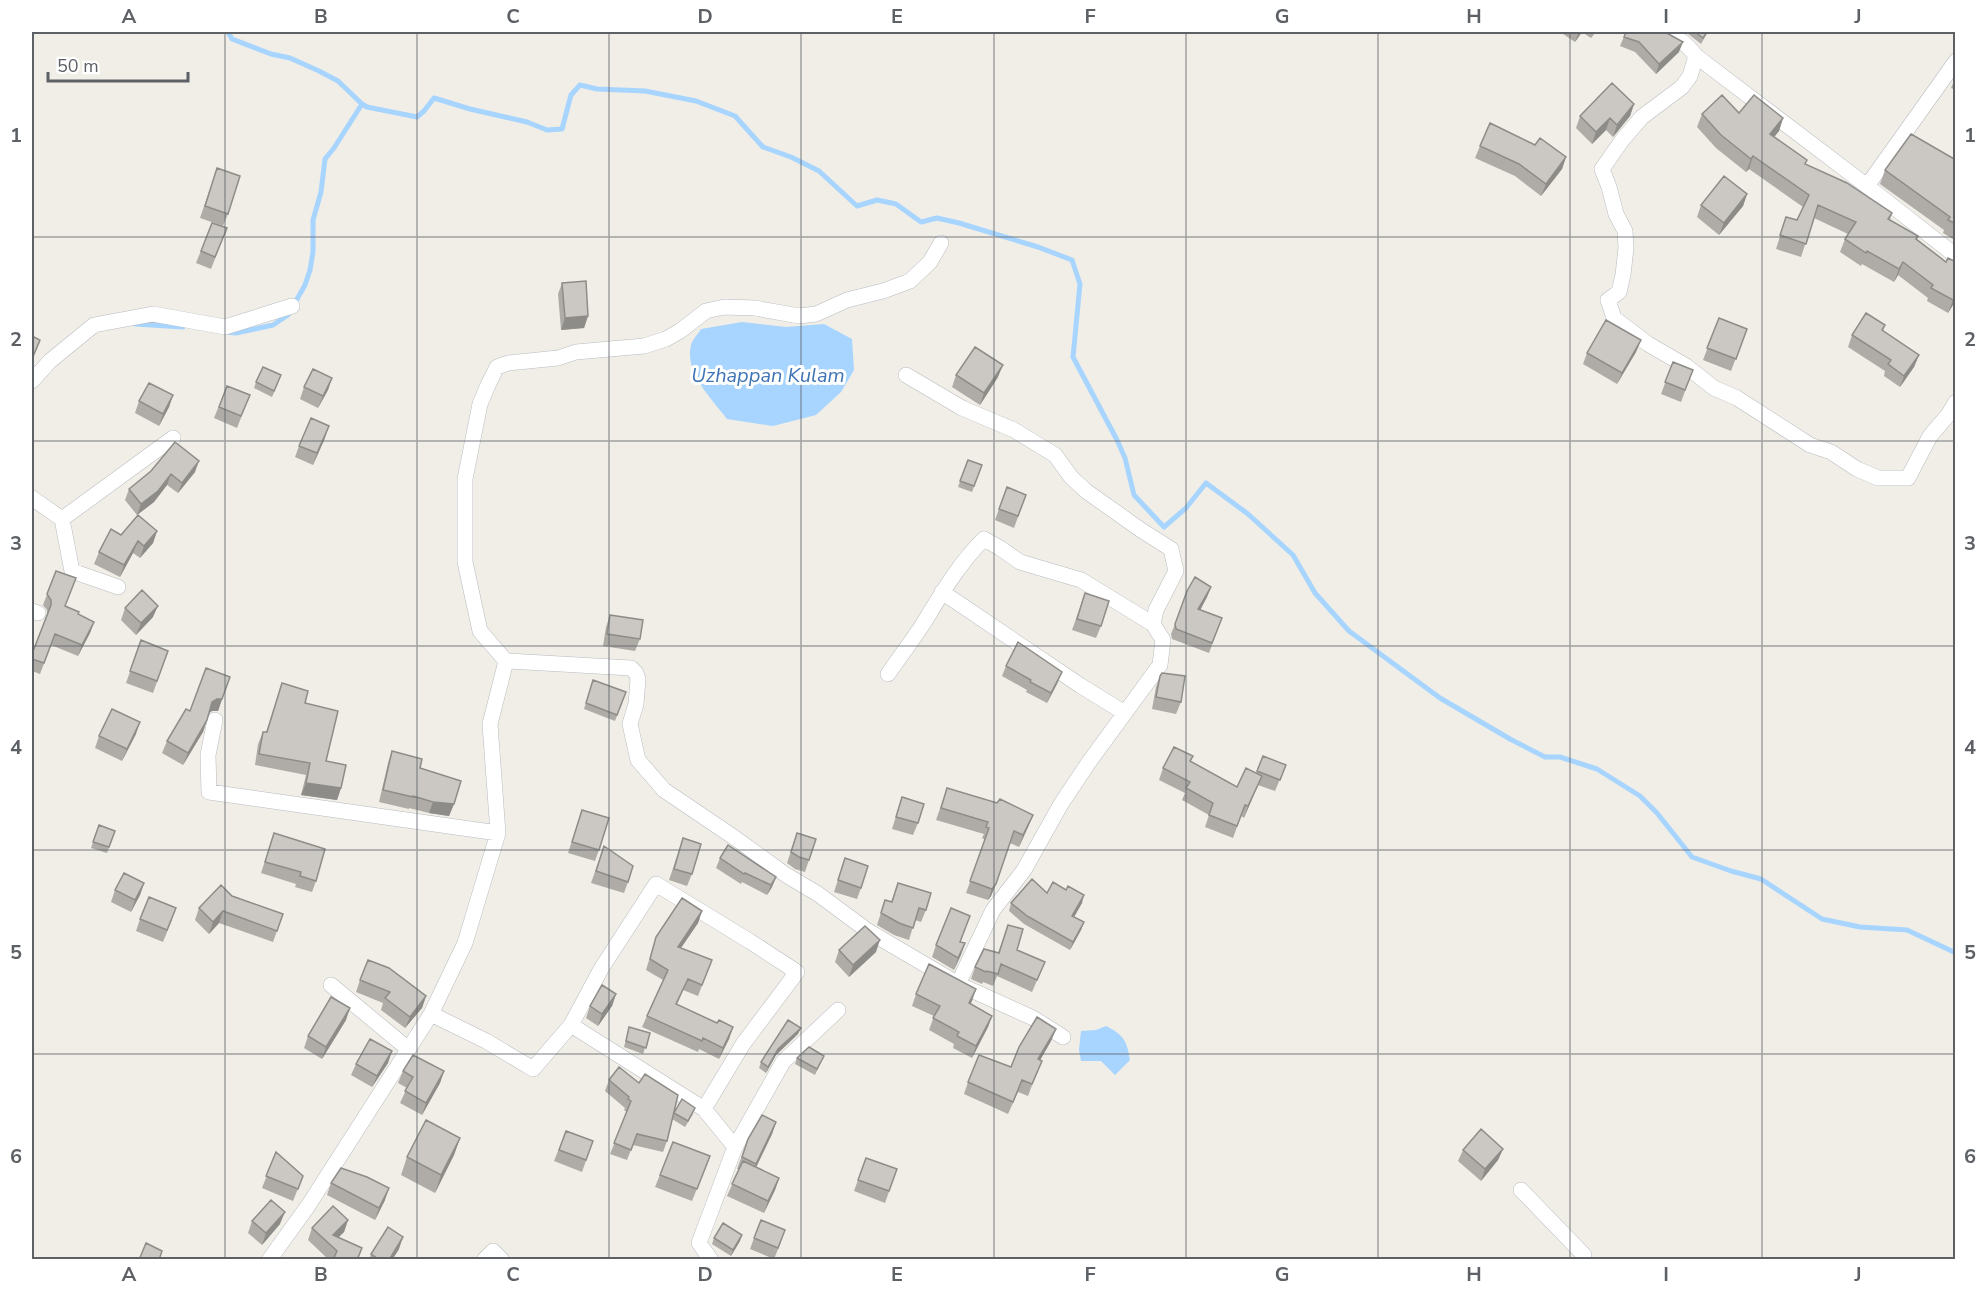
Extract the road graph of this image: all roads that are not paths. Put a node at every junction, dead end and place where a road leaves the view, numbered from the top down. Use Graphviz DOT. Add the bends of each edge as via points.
graph roads {
  1 [pos="1669,32"];
  2 [pos="1696,56"];
  3 [pos="1956,61"];
  4 [pos="1867,186"];
  5 [pos="941,243"];
  6 [pos="1956,256"];
  7 [pos="292,306"];
  8 [pos="906,375"];
  9 [pos="32,381"];
  10 [pos="1956,402"];
  11 [pos="173,438"];
  12 [pos="32,498"];
  13 [pos="62,519"];
  14 [pos="118,587"];
  15 [pos="942,592"];
  16 [pos="1153,624"];
  17 [pos="506,661"];
  18 [pos="888,674"];
  19 [pos="1125,713"];
  20 [pos="215,720"];
  21 [pos="498,833"];
  22 [pos="958,984"];
  23 [pos="331,985"];
  24 [pos="838,1010"];
  25 [pos="430,1014"];
  26 [pos="571,1025"];
  27 [pos="1063,1037"];
  28 [pos="407,1048"];
  29 [pos="704,1109"];
  30 [pos="735,1147"];
  31 [pos="1521,1190"];
  32 [pos="1584,1258"];
  33 [pos="268,1260"];
  34 [pos="484,1260"];
  35 [pos="502,1260"];
  36 [pos="711,1260"];
  1 -- 2 [label="street"];
  2 -- 4 [label="street"];
  2 -- 10 [label="street" via="1683,87 1642,117 1602,169 1625,231 1623,275 1618,292 1608,300 1614,318 1714,388 1737,398 1810,445 1878,478 1908,478 1930,436"];
  3 -- 4 [label="street"];
  4 -- 6 [label="street"];
  5 -- 17 [label="street" via="930,262 910,281 816,314 800,316 724,307 705,311 680,331 644,346 576,352 497,367 480,404 465,479 465,561 480,631"];
  7 -- 9 [label="street" via="225,327 153,314 94,325"];
  8 -- 16 [label="street" via="1055,455 1086,491 1171,549 1176,571"];
  11 -- 13 [label="street"];
  12 -- 13 [label="street"];
  13 -- 14 [label="street" via="72,571"];
  15 -- 16 [label="street" via="984,539 1020,562 1081,580"];
  15 -- 18 [label="street"];
  15 -- 19 [label="street"];
  16 -- 19 [label="street" via="1163,640 1160,665"];
  17 -- 21 [label="street" via="490,724"];
  17 -- 22 [label="street" via="631,668 638,680 630,724 638,760 663,790 868,931"];
  19 -- 22 [label="street" via="1061,804 1024,870 993,910"];
  20 -- 21 [label="street" via="208,754 209,792"];
  21 -- 25 [label="street" via="465,943"];
  22 -- 27 [label="street" via="1034,1018"];
  23 -- 28 [label="street"];
  24 -- 30 [label="street" via="783,1062"];
  25 -- 26 [label="street" via="533,1069"];
  25 -- 28 [label="street"];
  26 -- 29 [label="street"];
  26 -- 29 [label="street" via="601,969 656,884 751,942 797,972 743,1044"];
  28 -- 33 [label="street" via="308,1206"];
  29 -- 30 [label="street"];
  30 -- 36 [label="street" via="699,1243"];
  31 -- 32 [label="street"];
  34 -- 35 [label="street" via="493,1251"];
}
